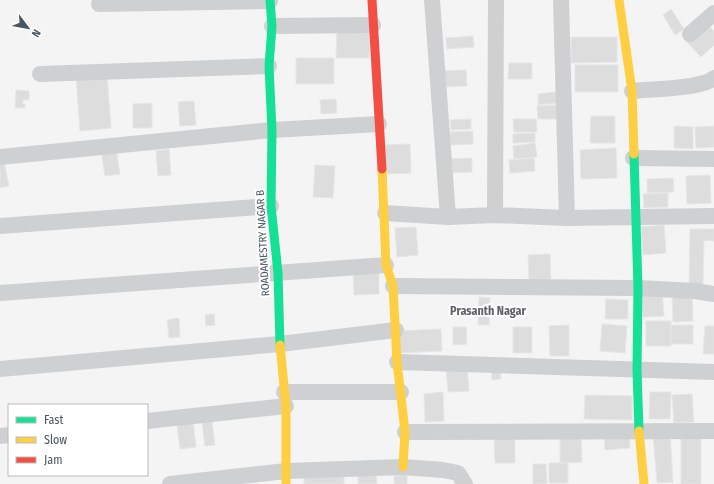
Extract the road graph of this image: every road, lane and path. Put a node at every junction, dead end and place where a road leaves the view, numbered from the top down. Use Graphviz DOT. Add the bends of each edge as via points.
graph roads {
  1 [pos="372,0"];
  2 [pos="432,0"];
  3 [pos="496,0"];
  4 [pos="561,0"];
  5 [pos="619,0"];
  6 [pos="270,1"];
  7 [pos="99,4"];
  8 [pos="714,13"];
  9 [pos="373,25"];
  10 [pos="272,26"];
  11 [pos="690,34"];
  12 [pos="269,66"];
  13 [pos="40,74"];
  14 [pos="714,78"];
  15 [pos="632,91"];
  16 [pos="379,124"];
  17 [pos="272,130"];
  18 [pos="0,157"];
  19 [pos="633,158"];
  20 [pos="714,160"];
  21 [pos="272,206"];
  22 [pos="385,214"];
  23 [pos="495,215"];
  24 [pos="714,216"];
  25 [pos="448,217"];
  26 [pos="635,217"];
  27 [pos="567,218"];
  28 [pos="0,226"];
  29 [pos="386,266"];
  30 [pos="278,273"];
  31 [pos="393,286"];
  32 [pos="638,288"];
  33 [pos="0,293"];
  34 [pos="714,294"];
  35 [pos="396,330"];
  36 [pos="280,344"];
  37 [pos="397,362"];
  38 [pos="0,369"];
  39 [pos="637,369"];
  40 [pos="714,372"];
  41 [pos="401,392"];
  42 [pos="285,399"];
  43 [pos="148,421"];
  44 [pos="639,431"];
  45 [pos="714,431"];
  46 [pos="405,432"];
  47 [pos="404,467"];
  48 [pos="286,477"];
  49 [pos="170,484"];
  50 [pos="465,484"];
  51 [pos="644,484"];
  1 -- 9 [label="street"];
  2 -- 25 [label="street"];
  3 -- 23 [label="street"];
  4 -- 27 [label="street"];
  5 -- 15 [label="street"];
  6 -- 7 [label="street"];
  6 -- 10 [label="street, ROADAMESTRY NAGAR B"];
  8 -- 11 [label="street"];
  9 -- 10 [label="street"];
  9 -- 16 [label="street"];
  10 -- 12 [label="street, ROADAMESTRY NAGAR B"];
  12 -- 13 [label="street"];
  12 -- 17 [label="street, ROADAMESTRY NAGAR B"];
  14 -- 15 [label="street" via="694,85"];
  15 -- 19 [label="street"];
  16 -- 17 [label="street"];
  16 -- 22 [label="street"];
  17 -- 18 [label="street"];
  17 -- 21 [label="street, ROADAMESTRY NAGAR B"];
  19 -- 20 [label="street"];
  19 -- 26 [label="street"];
  21 -- 28 [label="street"];
  21 -- 30 [label="street, ROADAMESTRY NAGAR B"];
  22 -- 25 [label="street"];
  22 -- 29 [label="street"];
  23 -- 25 [label="street"];
  23 -- 27 [label="street"];
  24 -- 26 [label="street"];
  26 -- 27 [label="street"];
  26 -- 32 [label="street"];
  29 -- 30 [label="street"];
  29 -- 31 [label="street"];
  30 -- 33 [label="street"];
  30 -- 36 [label="street, ROADAMESTRY NAGAR B"];
  31 -- 32 [label="street"];
  31 -- 35 [label="street"];
  32 -- 34 [label="street"];
  32 -- 39 [label="street"];
  35 -- 36 [label="street"];
  35 -- 37 [label="street"];
  36 -- 38 [label="street"];
  36 -- 42 [label="street, ROADAMESTRY NAGAR B"];
  37 -- 39 [label="street"];
  37 -- 41 [label="street"];
  39 -- 40 [label="street"];
  39 -- 44 [label="street"];
  41 -- 42 [label="street"];
  41 -- 46 [label="street"];
  42 -- 43 [label="street"];
  42 -- 48 [label="street, ROADAMESTRY NAGAR B"];
  44 -- 45 [label="street"];
  44 -- 46 [label="street"];
  44 -- 51 [label="street"];
  46 -- 47 [label="street"];
  47 -- 48 [label="street"];
  47 -- 50 [label="street" via="458,473"];
  48 -- 49 [label="street"];
}
